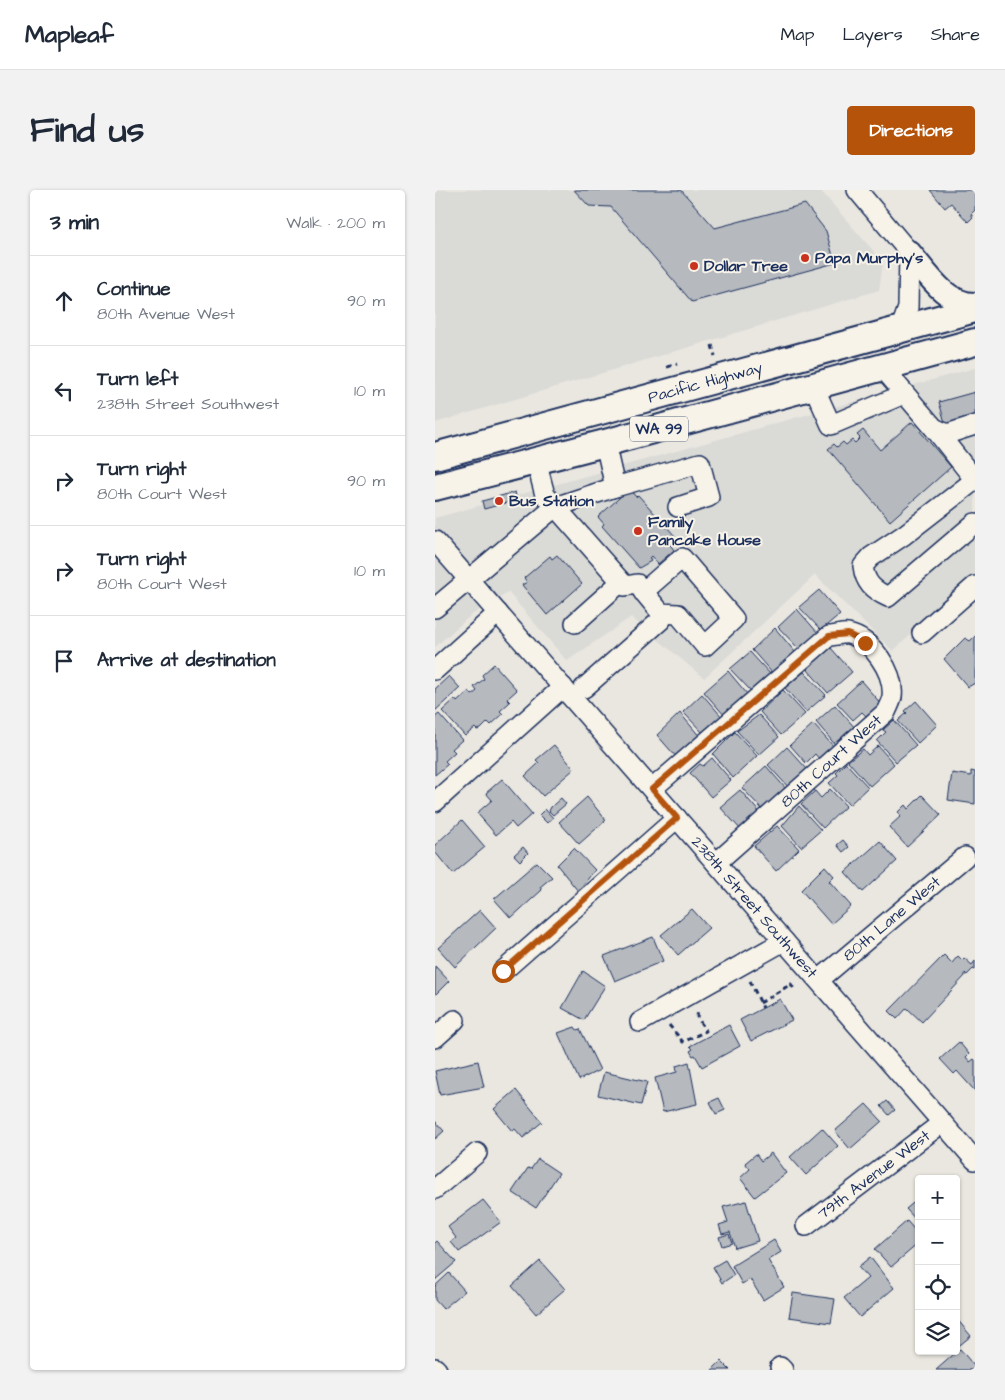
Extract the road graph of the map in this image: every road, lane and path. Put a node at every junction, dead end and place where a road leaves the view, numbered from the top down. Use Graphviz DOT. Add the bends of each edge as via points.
graph roads {
  1 [pos="857,190"];
  2 [pos="909,252"];
  3 [pos="975,304"];
  4 [pos="975,309"];
  5 [pos="901,328"];
  6 [pos="975,342"];
  7 [pos="712,345"];
  8 [pos="715,356"];
  9 [pos="677,364"];
  10 [pos="667,367"];
  11 [pos="881,367"];
  12 [pos="814,387"];
  13 [pos="904,394"];
  14 [pos="975,425"];
  15 [pos="934,428"];
  16 [pos="605,444"];
  17 [pos="435,456"];
  18 [pos="537,461"];
  19 [pos="975,480"];
  20 [pos="435,487"];
  21 [pos="615,487"];
  22 [pos="555,507"];
  23 [pos="679,507"];
  24 [pos="975,523"];
  25 [pos="435,541"];
  26 [pos="469,579"];
  27 [pos="621,582"];
  28 [pos="975,586"];
  29 [pos="643,592"];
  30 [pos="435,608"];
  31 [pos="498,613"];
  32 [pos="661,613"];
  33 [pos="575,623"];
  34 [pos="922,632"];
  35 [pos="435,670"];
  36 [pos="563,687"];
  37 [pos="584,688"];
  38 [pos="652,789"];
  39 [pos="435,802"];
  40 [pos="677,818"];
  41 [pos="965,857"];
  42 [pos="716,863"];
  43 [pos="785,941"];
  44 [pos="503,971"];
  45 [pos="746,974"];
  46 [pos="819,980"];
  47 [pos="794,989"];
  48 [pos="761,1003"];
  49 [pos="699,1007"];
  50 [pos="763,1008"];
  51 [pos="455,1020"];
  52 [pos="667,1021"];
  53 [pos="640,1022"];
  54 [pos="435,1038"];
  55 [pos="942,1123"];
  56 [pos="477,1153"];
  57 [pos="975,1160"];
  58 [pos="435,1189"];
  59 [pos="806,1226"];
  1 -- 2 [label="street"];
  2 -- 3 [label="main road" via="950,298"];
  2 -- 5 [label="street" via="908,308"];
  4 -- 5 [label="highway, Pacific Highway / WA 99"];
  5 -- 17 [label="highway, Pacific Highway / WA 99"];
  6 -- 11 [label="highway, Pacific Highway / WA 99"];
  7 -- 8 [label="path"];
  9 -- 10 [label="path"];
  11 -- 12 [label="highway, Pacific Highway / WA 99"];
  11 -- 13 [label="street"];
  12 -- 13 [label="street" via="831,425"];
  12 -- 16 [label="highway, Pacific Highway / WA 99"];
  13 -- 15 [label="street"];
  14 -- 15 [label="street" via="947,434"];
  15 -- 19 [label="street"];
  16 -- 18 [label="highway, Pacific Highway / WA 99"];
  16 -- 21 [label="street"];
  18 -- 20 [label="highway, Pacific Highway / WA 99"];
  18 -- 22 [label="street" via="545,495"];
  19 -- 24 [label="street" via="871,557 863,566 864,577 875,590 888,597"];
  21 -- 22 [label="street"];
  21 -- 23 [label="street" via="700,463 709,497"];
  22 -- 26 [label="street"];
  22 -- 27 [label="street"];
  25 -- 26 [label="street, 238th Street Southwest"];
  26 -- 30 [label="street"];
  26 -- 31 [label="street, 238th Street Southwest"];
  27 -- 29 [label="street" via="625,586 637,584"];
  27 -- 33 [label="street"];
  28 -- 34 [label="street"];
  29 -- 32 [label="street"];
  29 -- 32 [label="street" via="682,558 734,619 705,646 678,614"];
  31 -- 35 [label="street"];
  31 -- 36 [label="street, 238th Street Southwest"];
  32 -- 37 [label="street" via="661,620"];
  36 -- 38 [label="street, 238th Street Southwest"];
  36 -- 39 [label="street"];
  38 -- 40 [label="street, 238th Street Southwest"];
  38 -- 42 [label="street, 80th Court West" via="829,636 848,634 865,643 879,657 890,676 892,697 887,712"];
  40 -- 42 [label="street, 238th Street Southwest"];
  40 -- 44 [label="street"];
  41 -- 46 [label="street, 80th Lane West"];
  42 -- 43 [label="street, 238th Street Southwest"];
  43 -- 46 [label="street, 238th Street Southwest"];
  43 -- 53 [label="street"];
  45 -- 48 [label="path"];
  46 -- 55 [label="street, 238th Street Southwest"];
  47 -- 48 [label="path" via="791,984"];
  48 -- 50 [label="path"];
  49 -- 52 [label="path" via="697,1017 706,1031 683,1042"];
  51 -- 54 [label="street"];
  55 -- 57 [label="street, 238th Street Southwest"];
  55 -- 59 [label="street, 79th Avenue West"];
  56 -- 58 [label="street"];
}
